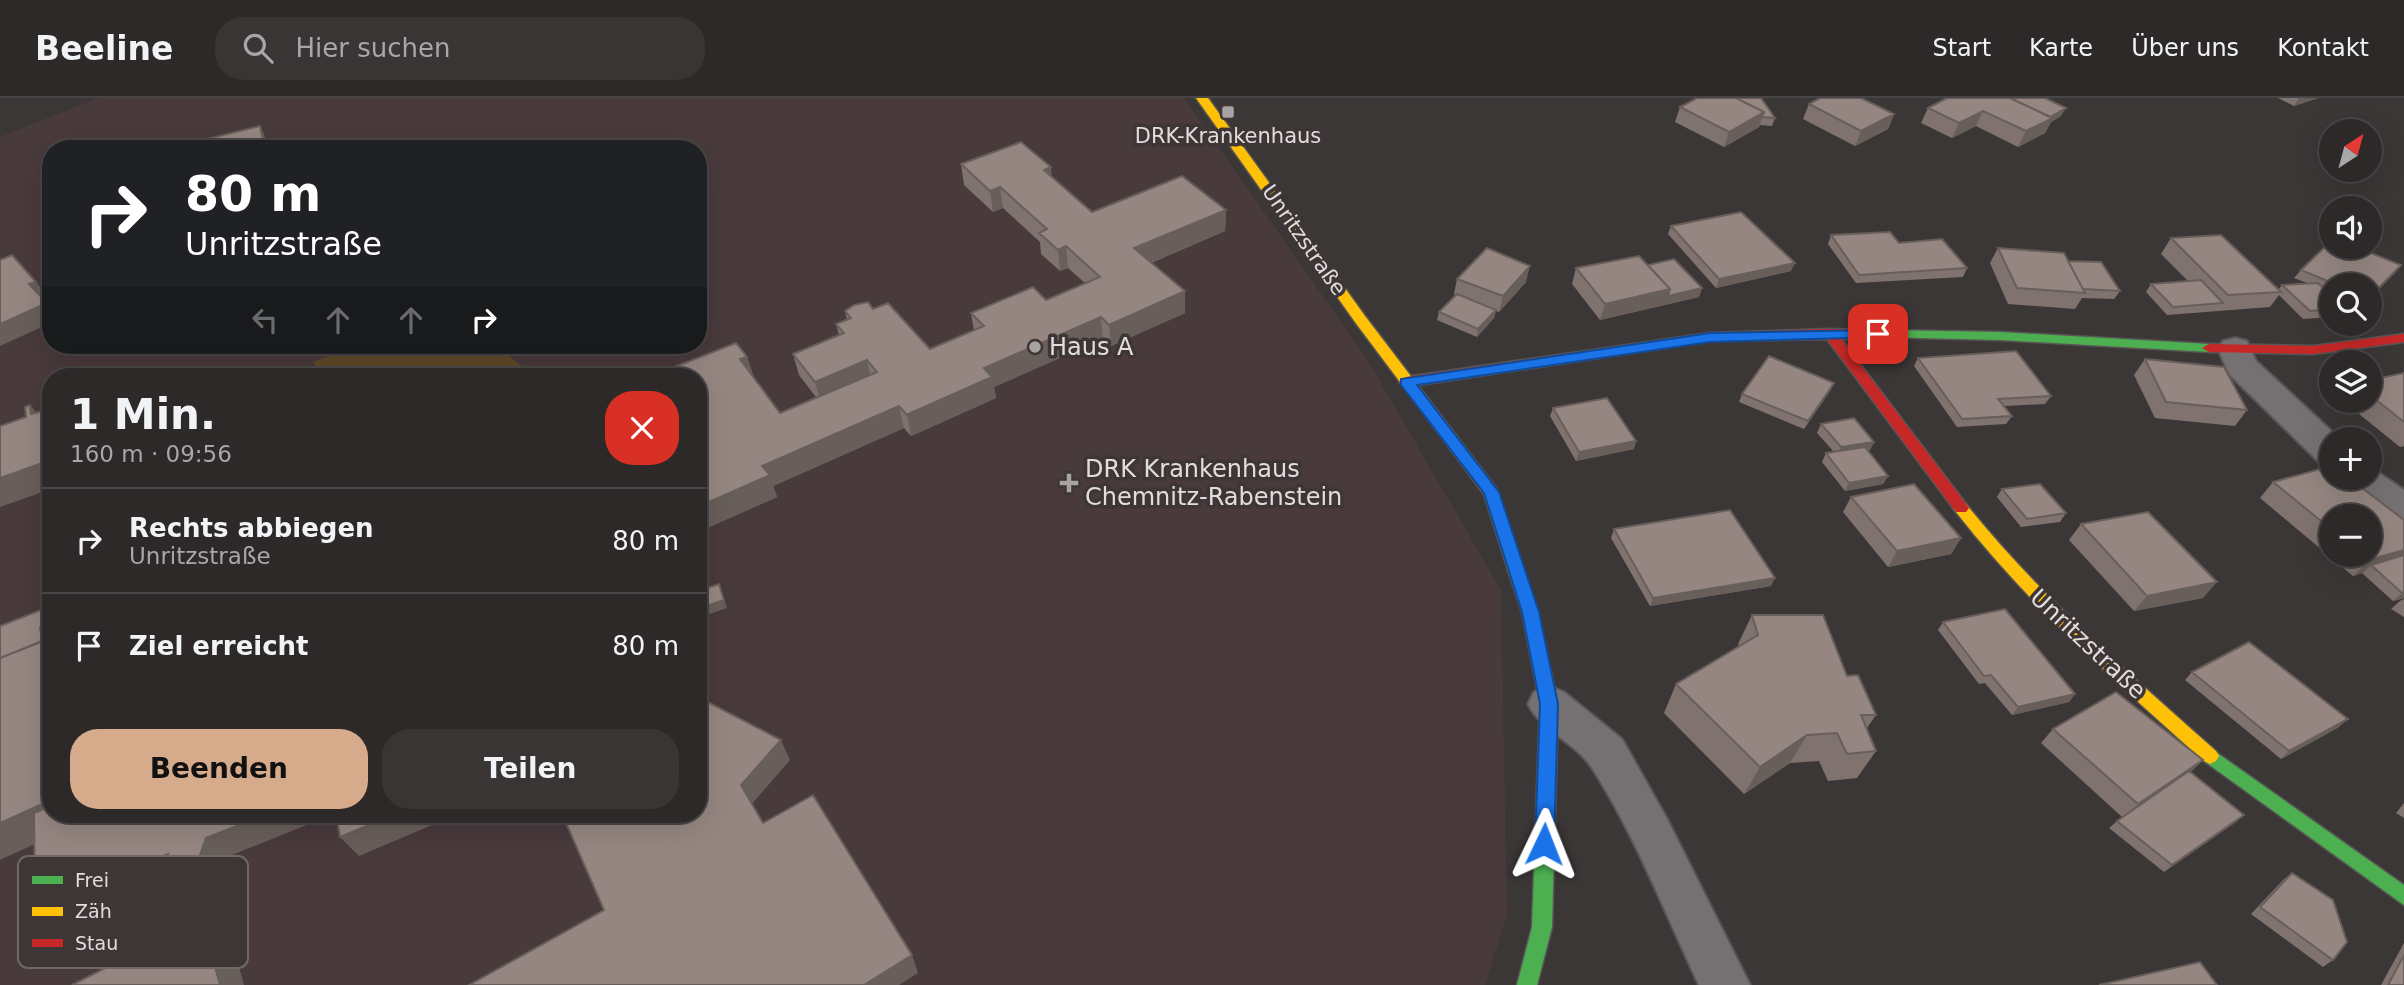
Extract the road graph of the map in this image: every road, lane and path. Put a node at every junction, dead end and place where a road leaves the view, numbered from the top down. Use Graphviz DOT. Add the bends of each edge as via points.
graph roads {
  1 [pos="1202,98"];
  2 [pos="1829,333"];
  3 [pos="2404,338"];
  4 [pos="2235,349"];
  5 [pos="1406,382"];
  6 [pos="2319,441"];
  7 [pos="2378,490"];
  8 [pos="2404,510"];
  9 [pos="1549,704"];
  10 [pos="2404,896"];
  11 [pos="1527,985"];
  12 [pos="1725,985"];
  1 -- 5 [label="street, Unritzstraße"];
  2 -- 4 [label="street" via="2000,336"];
  2 -- 5 [label="street" via="1710,337"];
  2 -- 10 [label="street, Unritzstraße" via="1994,552 2091,649 2210,756"];
  3 -- 4 [label="street" via="2313,350"];
  4 -- 6 [label="street" via="2241,366"];
  5 -- 9 [label="street, Unritzstraße" via="1491,492 1530,612"];
  7 -- 8 [label="street"];
  9 -- 11 [label="street, Unritzstraße" via="1542,928"];
  9 -- 12 [label="street" via="1606,752"];
}
